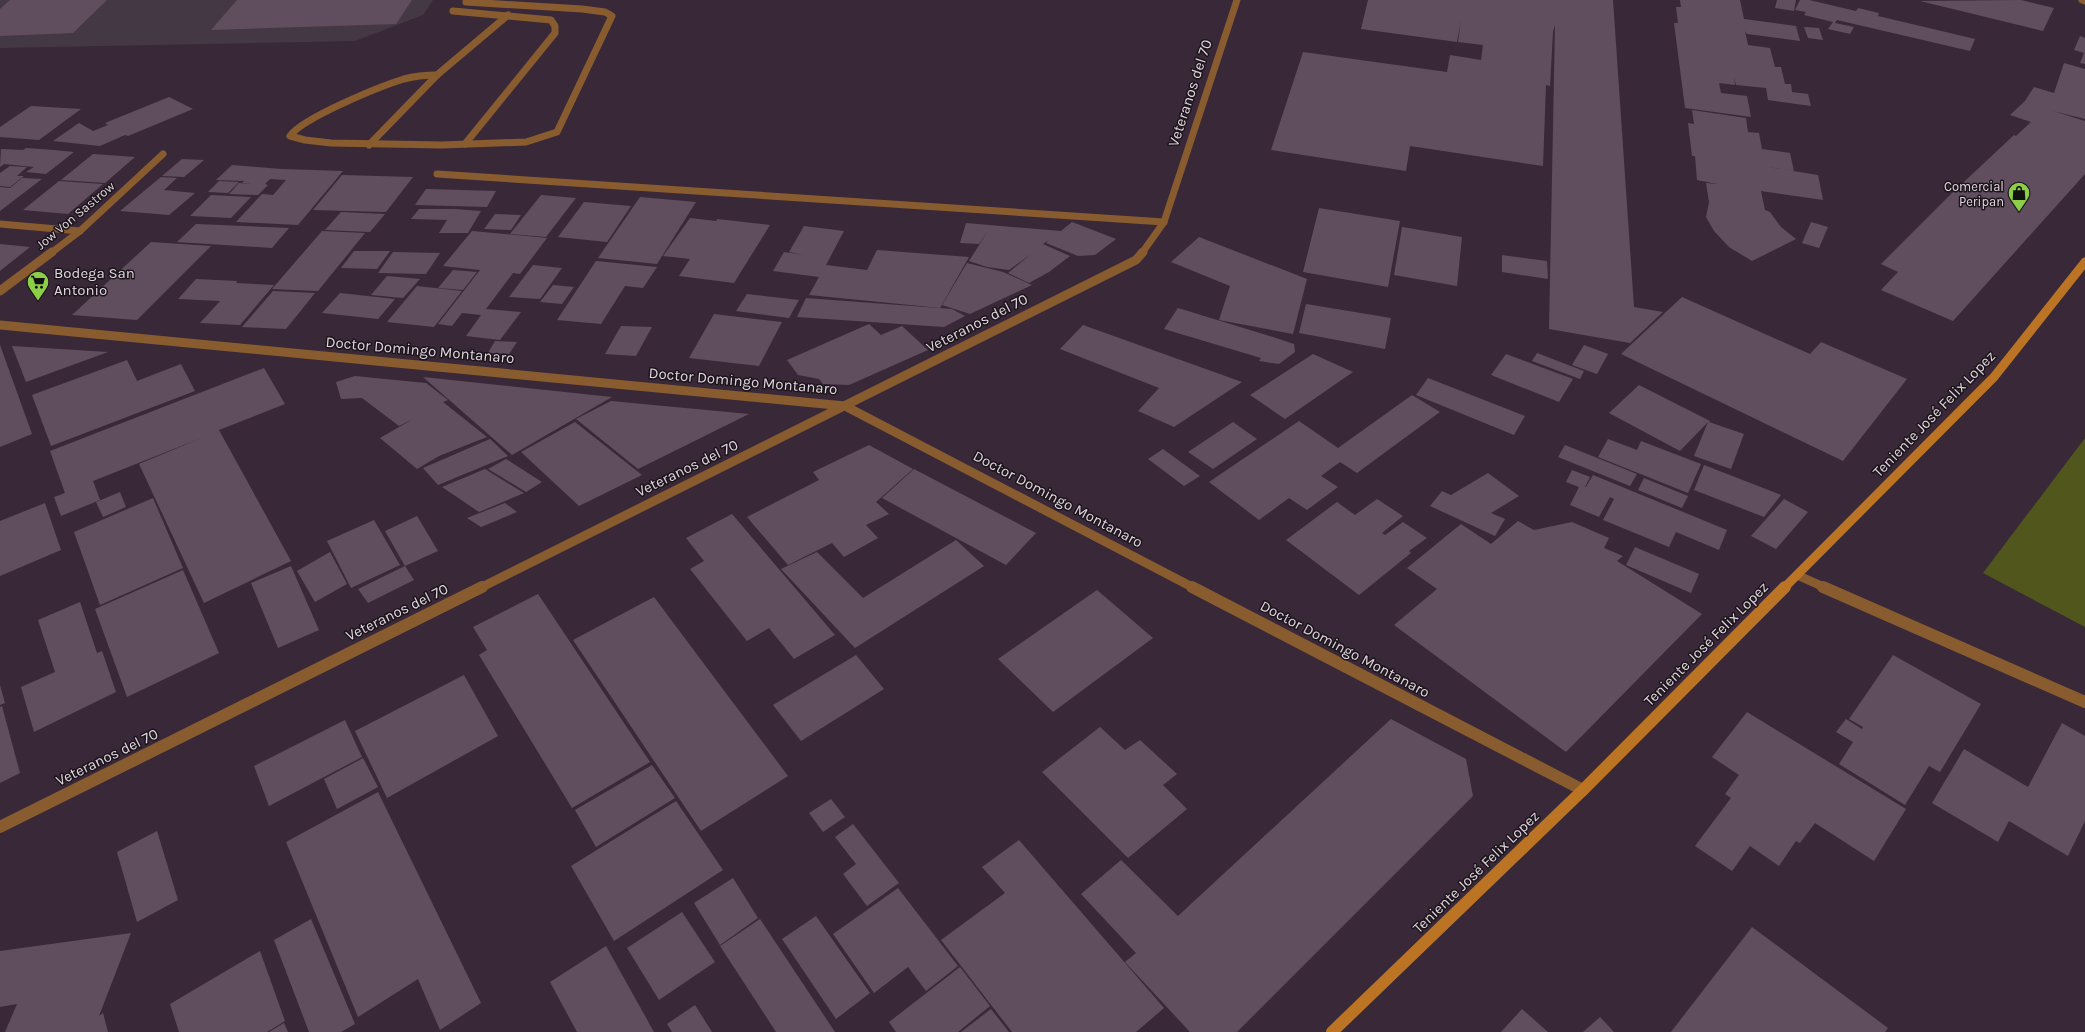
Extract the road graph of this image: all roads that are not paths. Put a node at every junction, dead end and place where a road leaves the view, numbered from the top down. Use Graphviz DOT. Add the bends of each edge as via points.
graph roads {
  1 [pos="1237,0"];
  2 [pos="466,2"];
  3 [pos="453,11"];
  4 [pos="508,15"];
  5 [pos="437,75"];
  6 [pos="464,144"];
  7 [pos="369,145"];
  8 [pos="163,154"];
  9 [pos="437,174"];
  10 [pos="1164,222"];
  11 [pos="0,224"];
  12 [pos="80,231"];
  13 [pos="2085,262"];
  14 [pos="0,291"];
  15 [pos="0,325"];
  16 [pos="845,406"];
  17 [pos="1797,574"];
  18 [pos="2085,702"];
  19 [pos="1583,790"];
  20 [pos="0,827"];
  21 [pos="1332,1032"];
  1 -- 10 [label="street, Veteranos del 70"];
  2 -- 6 [label="street" via="605,12 612,16 557,132 526,142"];
  3 -- 4 [label="street"];
  4 -- 5 [label="street"];
  4 -- 6 [label="street" via="551,20 555,26 555,33"];
  5 -- 7 [label="street"];
  5 -- 7 [label="street" via="402,78 304,123 290,136 302,140"];
  6 -- 7 [label="street"];
  8 -- 12 [label="street, Jow Von Sastrow"];
  9 -- 10 [label="street"];
  10 -- 16 [label="street, Veteranos del 70" via="1136,260"];
  11 -- 12 [label="street"];
  12 -- 14 [label="street, Jow Von Sastrow"];
  13 -- 17 [label="main road, Teniente José Felix Lopez" via="1994,377"];
  15 -- 16 [label="street, Doctor Domingo Montanaro"];
  16 -- 19 [label="street, Doctor Domingo Montanaro"];
  16 -- 20 [label="street, Veteranos del 70"];
  17 -- 18 [label="street"];
  17 -- 19 [label="main road, Teniente José Felix Lopez"];
  19 -- 21 [label="main road, Teniente José Felix Lopez"];
}
